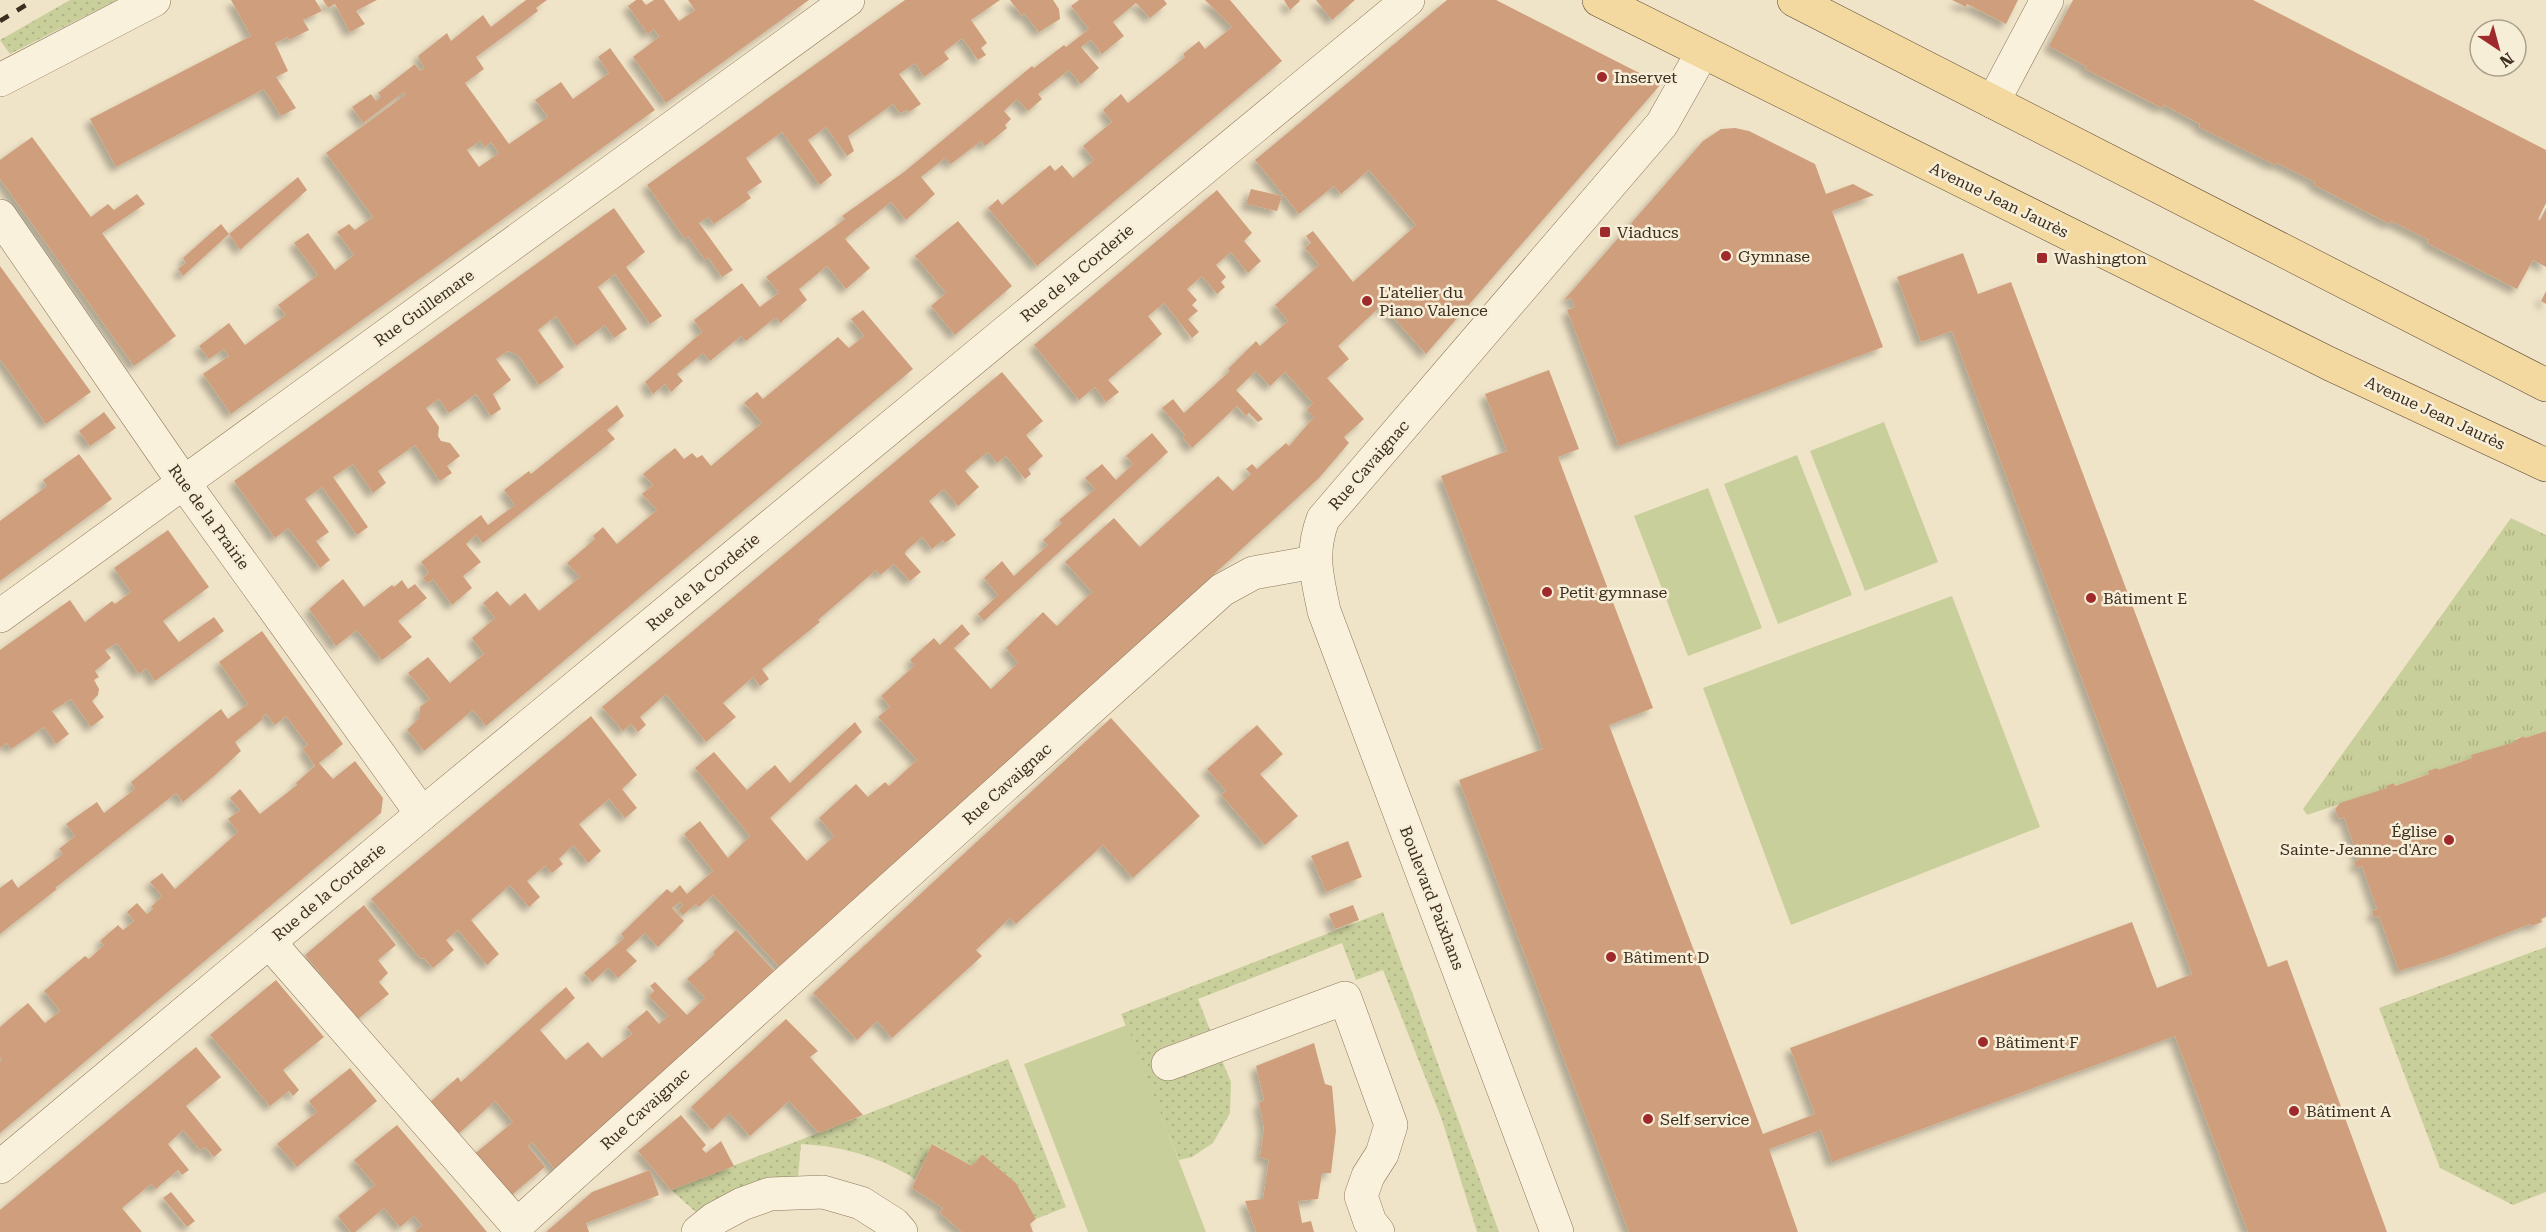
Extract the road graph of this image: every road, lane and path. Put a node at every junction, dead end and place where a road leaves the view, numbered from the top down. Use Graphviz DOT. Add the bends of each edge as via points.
graph roads {
  1 [pos="154,0"];
  2 [pos="848,0"];
  3 [pos="1408,0"];
  4 [pos="1599,0"];
  5 [pos="1794,0"];
  6 [pos="2047,0"];
  7 [pos="1702,53"];
  8 [pos="0,80"];
  9 [pos="1993,102"];
  10 [pos="0,216"];
  11 [pos="2546,385"];
  12 [pos="2541,459"];
  13 [pos="184,483"];
  14 [pos="1314,562"];
  15 [pos="0,616"];
  16 [pos="422,814"];
  17 [pos="269,942"];
  18 [pos="1168,1064"];
  19 [pos="0,1167"];
  20 [pos="517,1228"];
  21 [pos="698,1232"];
  22 [pos="901,1232"];
  23 [pos="1378,1232"];
  24 [pos="1557,1232"];
  1 -- 8 [label="street"];
  2 -- 13 [label="street, Rue Guillemare"];
  3 -- 16 [label="street, Rue de la Corderie"];
  4 -- 7 [label="main road, Avenue Jean Jaurès"];
  5 -- 9 [label="main road"];
  6 -- 9 [label="street"];
  7 -- 12 [label="main road, Avenue Jean Jaurès" via="2330,364"];
  7 -- 14 [label="street, Rue Cavaignac" via="1662,124 1323,519 1315,539"];
  9 -- 11 [label="main road"];
  10 -- 13 [label="street, Rue de la Prairie"];
  13 -- 15 [label="street, Rue Guillemare"];
  13 -- 16 [label="street, Rue de la Prairie"];
  14 -- 20 [label="street, Rue Cavaignac" via="1253,573 1222,591"];
  14 -- 24 [label="street, Boulevard Paixhans" via="1324,610"];
  16 -- 17 [label="street, Rue de la Corderie"];
  17 -- 19 [label="street, Rue de la Corderie"];
  17 -- 20 [label="street, Rue Cavaignac"];
  18 -- 23 [label="street" via="1345,998 1391,1125 1382,1154 1360,1196"];
  21 -- 22 [label="street" via="742,1204 770,1194 823,1192 861,1203"];
}
